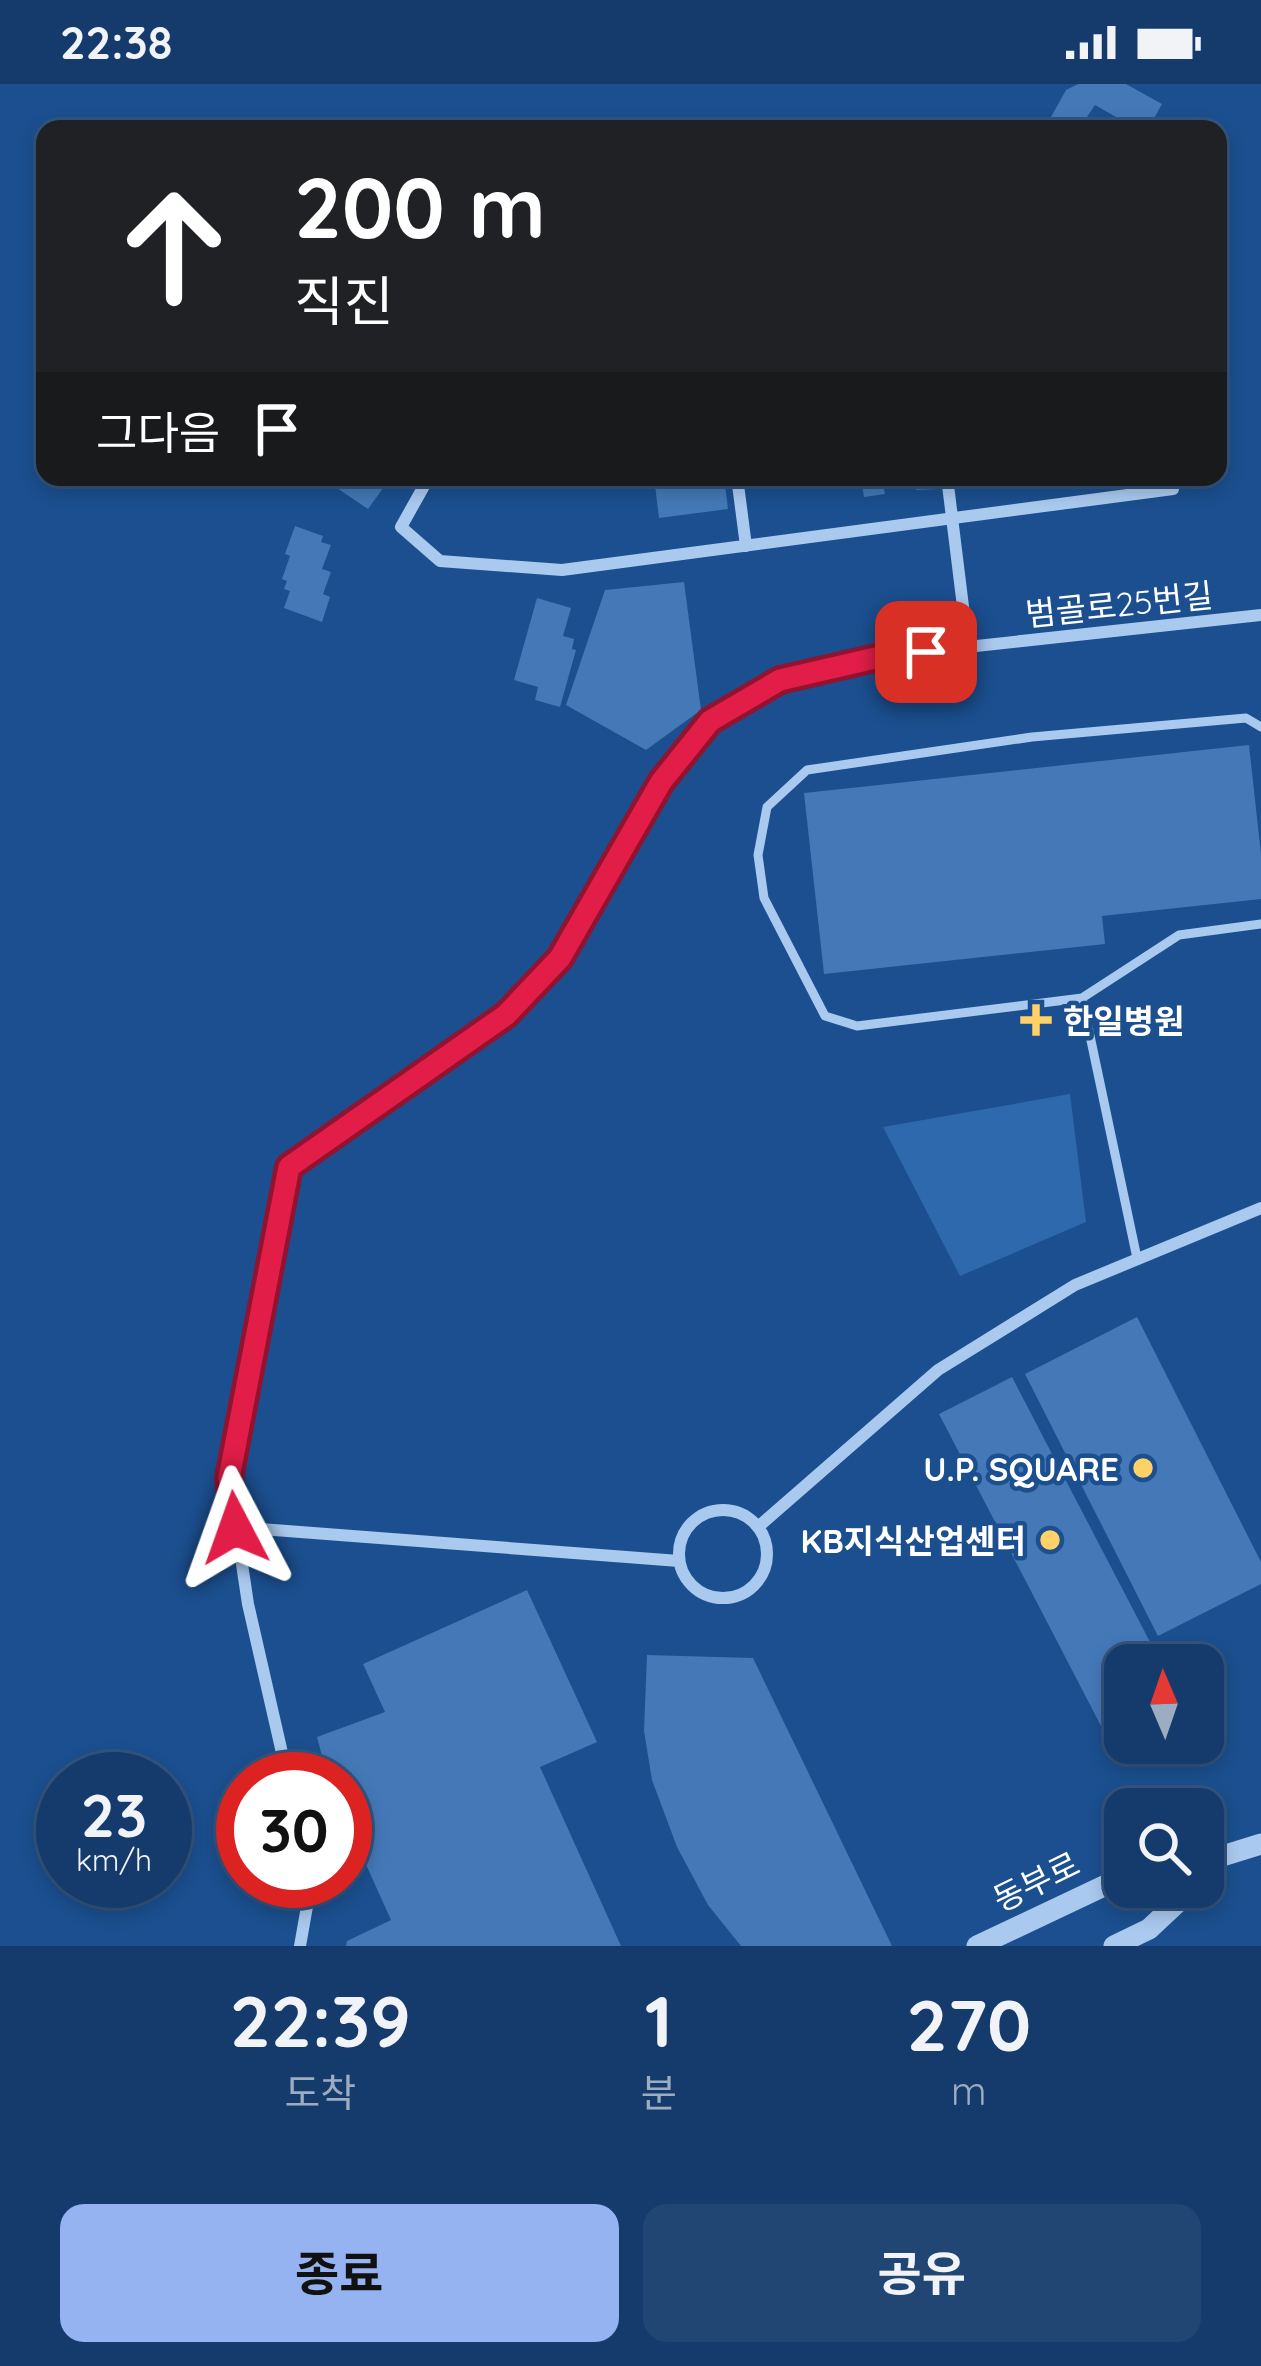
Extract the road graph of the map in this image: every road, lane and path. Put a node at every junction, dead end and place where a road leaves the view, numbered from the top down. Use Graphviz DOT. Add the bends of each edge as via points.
graph roads {
  1 [pos="424,486"];
  2 [pos="738,486"];
  3 [pos="948,486"];
  4 [pos="1173,486"];
  5 [pos="952,519"];
  6 [pos="746,546"];
  7 [pos="1261,615"];
  8 [pos="968,647"];
  9 [pos="1261,727"];
  10 [pos="1261,923"];
  11 [pos="1082,998"];
  12 [pos="1261,1208"];
  13 [pos="1137,1258"];
  14 [pos="758,1526"];
  15 [pos="235,1528"];
  16 [pos="679,1562"];
  17 [pos="282,1752"];
  18 [pos="1261,1844"];
  19 [pos="1227,1857"];
  20 [pos="1224,1858"];
  21 [pos="1224,1860"];
  22 [pos="1104,1886"];
  23 [pos="307,1908"];
  24 [pos="1172,1908"];
  25 [pos="300,1946"];
  26 [pos="977,1946"];
  27 [pos="1114,1946"];
  1 -- 6 [label="street" via="401,527 440,561 562,570"];
  2 -- 6 [label="street"];
  3 -- 5 [label="street"];
  4 -- 5 [label="street"];
  5 -- 6 [label="street"];
  5 -- 8 [label="street"];
  7 -- 8 [label="street, 범골로25번길"];
  8 -- 15 [label="street, 범골로25번길" via="780,680 710,721 661,782 560,958 506,1015 289,1167 229,1478"];
  9 -- 11 [label="lane" via="1246,718 1032,737 807,770 767,807 758,855 764,898 825,1016 857,1026"];
  10 -- 11 [label="lane" via="1179,935"];
  11 -- 13 [label="lane"];
  12 -- 13 [label="street"];
  13 -- 14 [label="street" via="1075,1285 938,1370"];
  14 -- 16 [label="street" via="734,1510 704,1513 683,1533"];
  14 -- 16 [label="street" via="765,1568 734,1597 692,1587"];
  15 -- 16 [label="street"];
  15 -- 17 [label="street, 범골로25번길"];
  18 -- 19 [label="street"];
  19 -- 20 [label="street"];
  19 -- 21 [label="street"];
  22 -- 26 [label="street, 동부로"];
  23 -- 25 [label="street"];
  24 -- 27 [label="street"];
}
